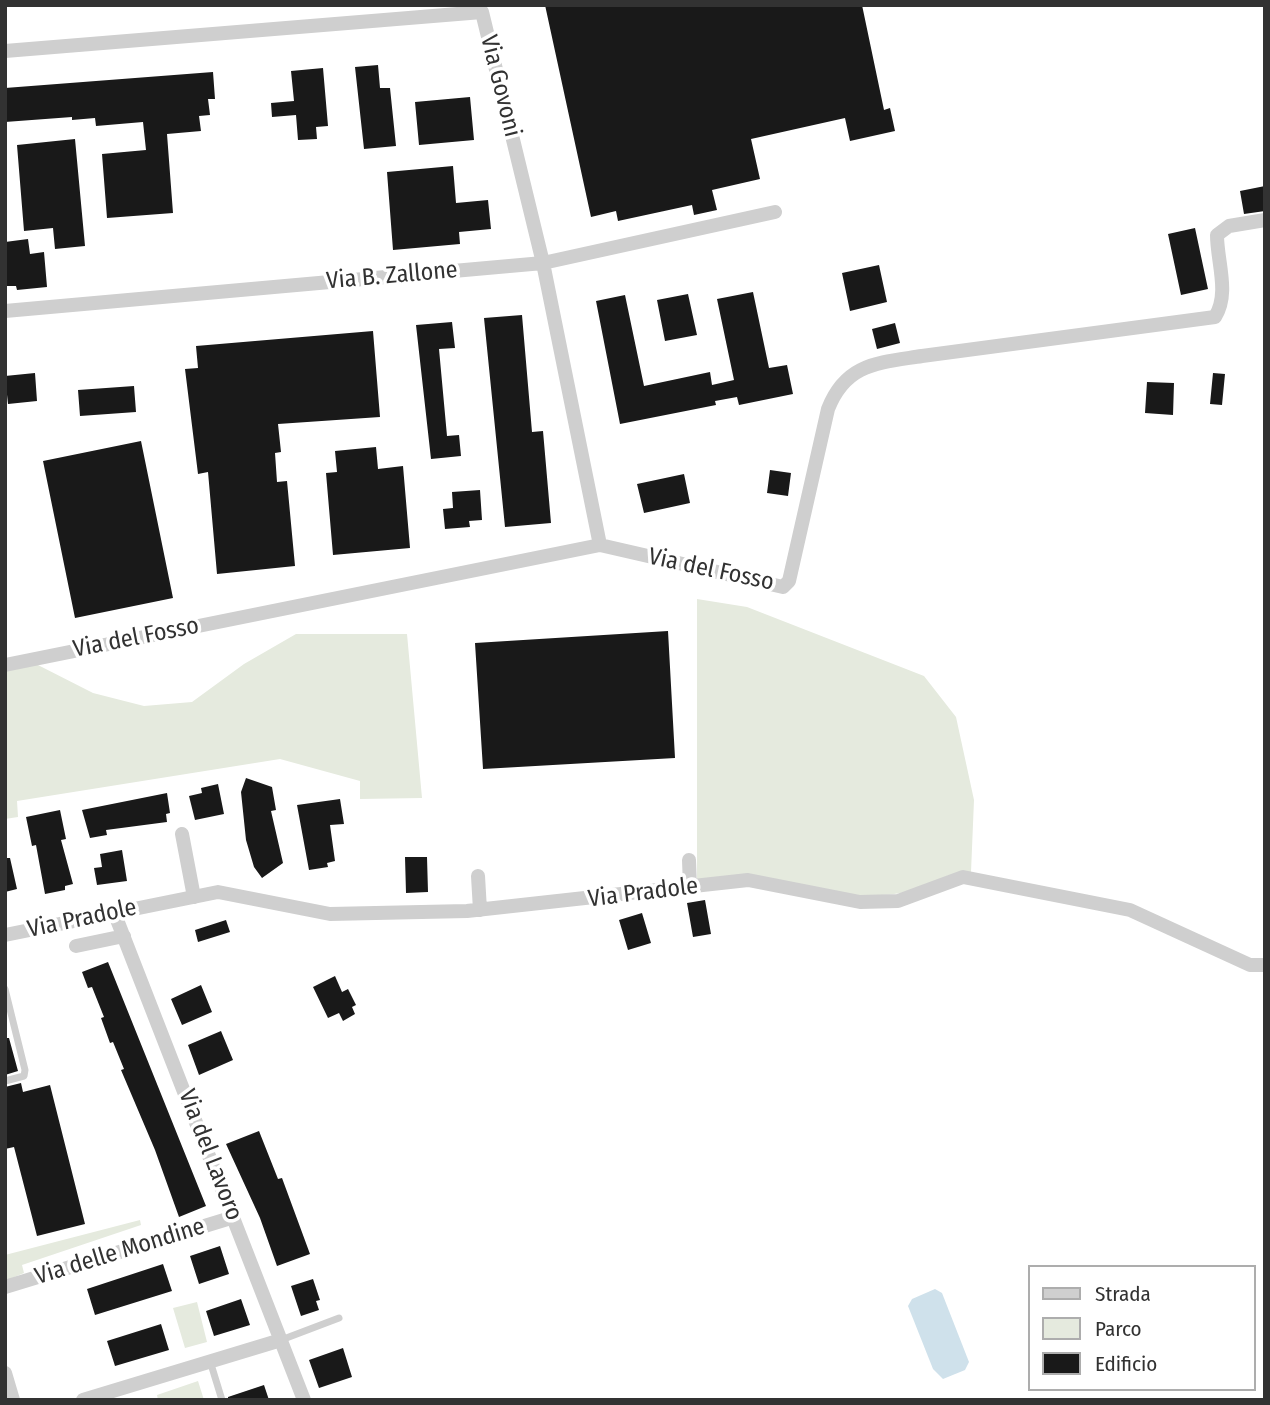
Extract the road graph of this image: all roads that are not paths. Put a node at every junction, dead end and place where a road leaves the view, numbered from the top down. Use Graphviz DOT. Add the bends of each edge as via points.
graph roads {
  1 [pos="5,51"];
  2 [pos="775,212"];
  3 [pos="1265,220"];
  4 [pos="543,263"];
  5 [pos="5,311"];
  6 [pos="600,545"];
  7 [pos="5,665"];
  8 [pos="183,834"];
  9 [pos="689,860"];
  10 [pos="478,876"];
  11 [pos="691,887"];
  12 [pos="194,897"];
  13 [pos="480,910"];
  14 [pos="114,912"];
  15 [pos="5,935"];
  16 [pos="124,936"];
  17 [pos="76,946"];
  18 [pos="1265,965"];
  19 [pos="5,989"];
  20 [pos="5,1081"];
  21 [pos="234,1217"];
  22 [pos="5,1287"];
  23 [pos="339,1318"];
  24 [pos="281,1340"];
  25 [pos="210,1361"];
  26 [pos="5,1373"];
  27 [pos="13,1400"];
  28 [pos="83,1400"];
  29 [pos="222,1400"];
  30 [pos="304,1400"];
  1 -- 4 [label="street, Via Govoni" via="482,12"];
  2 -- 4 [label="street, Via B. Zallone"];
  3 -- 6 [label="street, Via del Fosso" via="1229,226 1217,235 1223,291 1222,308 1215,317 910,358 875,364 848,376 828,410 789,580 783,587"];
  4 -- 5 [label="street, Via B. Zallone"];
  4 -- 6 [label="street, Via Govoni"];
  6 -- 7 [label="street, Via del Fosso"];
  8 -- 12 [label="street"];
  9 -- 11 [label="street"];
  10 -- 13 [label="street"];
  11 -- 13 [label="street, Via Pradole"];
  11 -- 18 [label="street, Via Pradole" via="748,880 860,902 898,901 963,877 1130,910 1250,965"];
  12 -- 13 [label="street, Via Pradole" via="218,892 330,914"];
  12 -- 14 [label="street, Via Pradole"];
  14 -- 15 [label="street, Via Pradole"];
  14 -- 16 [label="street, Via del Lavoro"];
  16 -- 17 [label="street"];
  16 -- 21 [label="street, Via del Lavoro"];
  19 -- 20 [label="lane" via="25,1070 24,1076"];
  21 -- 22 [label="street, Via delle Mondine"];
  21 -- 24 [label="street, Via del Lavoro"];
  23 -- 24 [label="lane"];
  24 -- 25 [label="street"];
  24 -- 30 [label="street, Via del Lavoro"];
  25 -- 28 [label="street"];
  25 -- 29 [label="lane"];
  26 -- 27 [label="street"];
}
